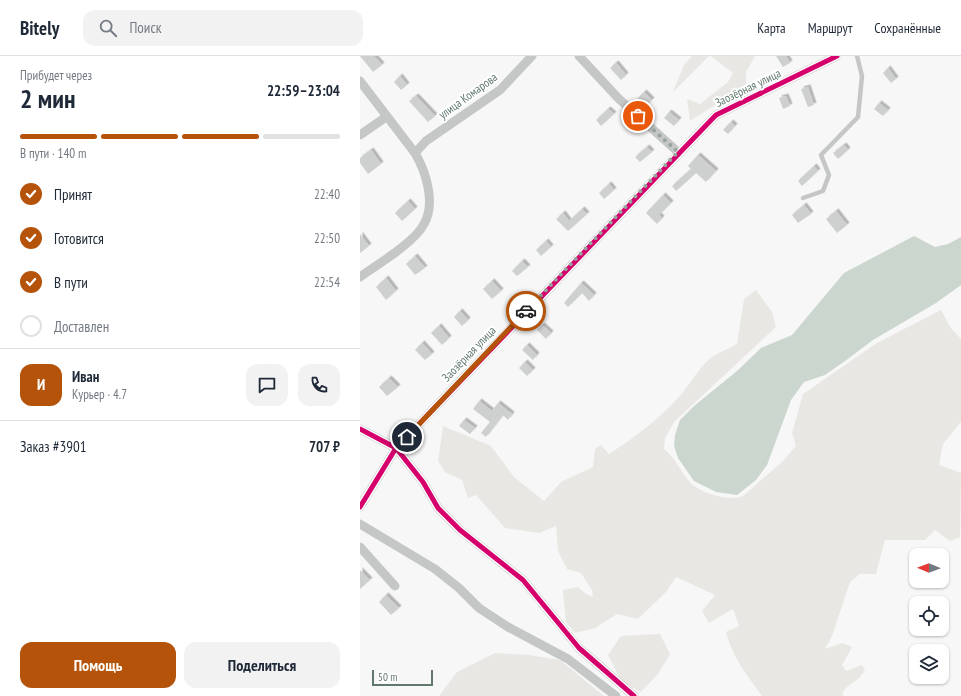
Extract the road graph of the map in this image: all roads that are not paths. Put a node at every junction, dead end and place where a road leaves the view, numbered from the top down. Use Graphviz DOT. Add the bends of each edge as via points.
graph roads {
  1 [pos="532,56"];
  2 [pos="579,56"];
  3 [pos="837,56"];
  4 [pos="857,56"];
  5 [pos="360,81"];
  6 [pos="386,117"];
  7 [pos="360,135"];
  8 [pos="678,152"];
  9 [pos="415,153"];
  10 [pos="803,198"];
  11 [pos="360,277"];
  12 [pos="360,429"];
  13 [pos="396,448"];
  14 [pos="360,507"];
  15 [pos="360,524"];
  16 [pos="360,547"];
  17 [pos="395,586"];
  18 [pos="616,696"];
  19 [pos="634,696"];
  1 -- 9 [label="street, улица Комарова" via="500,90 426,141"];
  2 -- 8 [label="street" via="618,98"];
  3 -- 8 [label="street, Заозёрная улица" via="716,114"];
  4 -- 10 [label="lane" via="862,76 858,117 821,155 829,176 823,191"];
  5 -- 6 [label="street"];
  6 -- 7 [label="street"];
  6 -- 9 [label="street"];
  8 -- 13 [label="street, Заозёрная улица"];
  9 -- 11 [label="street" via="422,165 430,206 424,224 406,244"];
  12 -- 13 [label="street"];
  13 -- 14 [label="street, Заозёрная улица"];
  13 -- 19 [label="street" via="423,482 438,508 460,530 523,580 579,648"];
  15 -- 18 [label="street" via="435,569 459,588 478,608 568,659"];
  16 -- 17 [label="street"];
}
